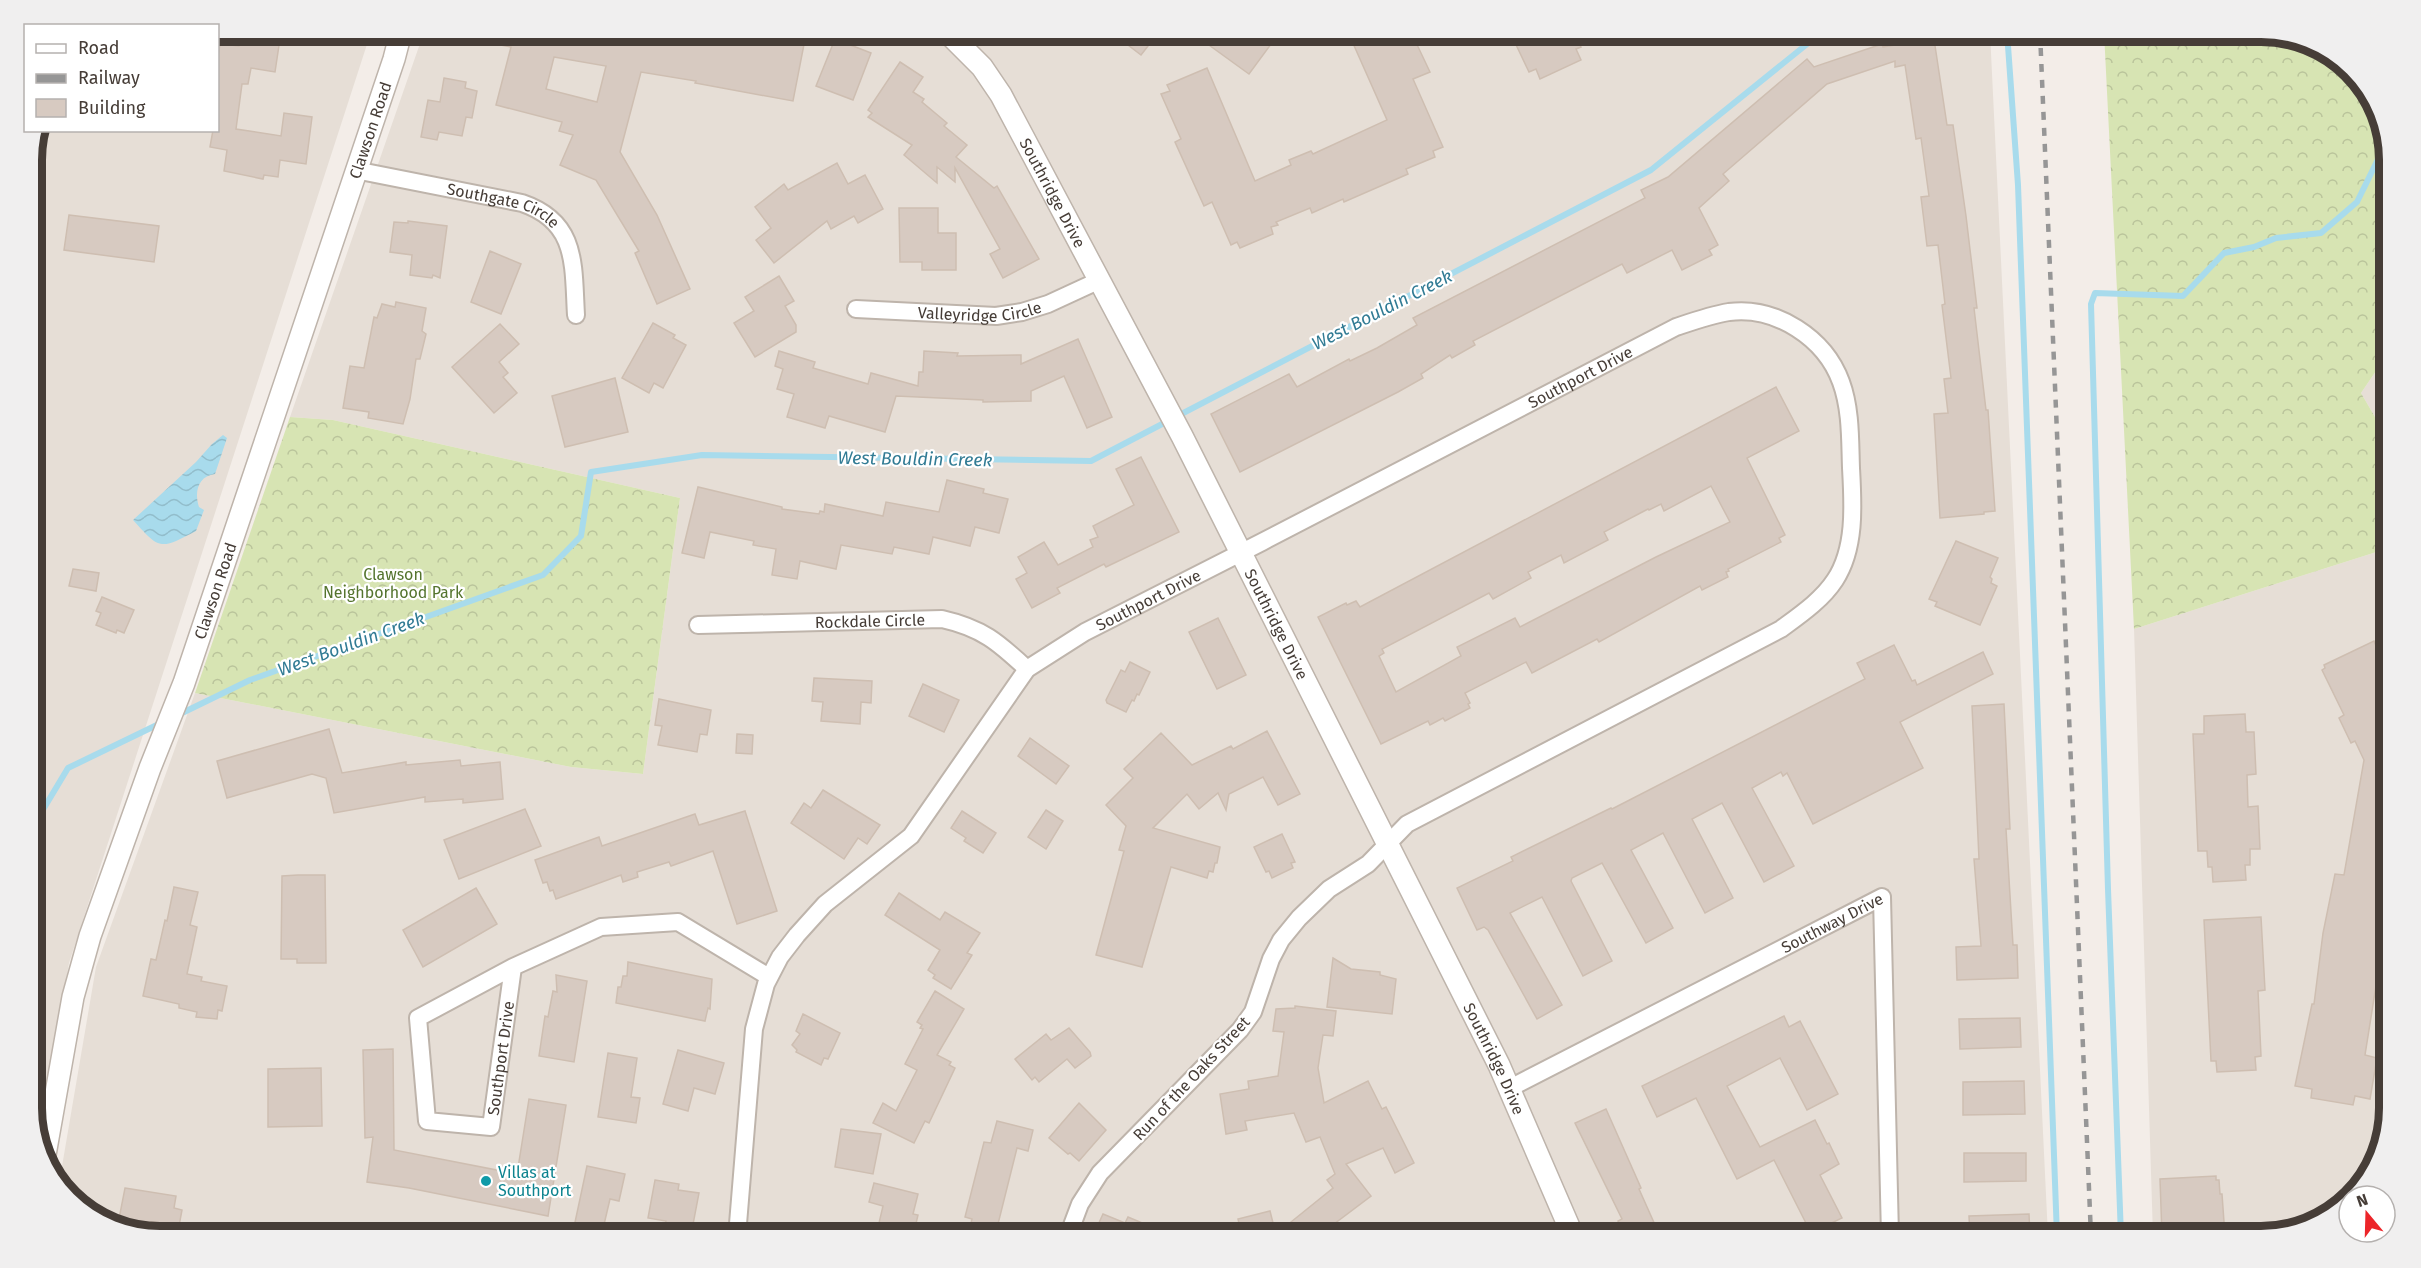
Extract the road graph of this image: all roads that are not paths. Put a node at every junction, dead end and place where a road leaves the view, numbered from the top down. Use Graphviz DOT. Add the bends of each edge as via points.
graph roads {
  1 [pos="398,42"];
  2 [pos="957,42"];
  3 [pos="355,170"];
  4 [pos="1100,280"];
  5 [pos="856,309"];
  6 [pos="576,315"];
  7 [pos="1242,553"];
  8 [pos="698,625"];
  9 [pos="1027,669"];
  10 [pos="1387,845"];
  11 [pos="513,967"];
  12 [pos="770,977"];
  13 [pos="1510,1088"];
  14 [pos="47,1142"];
  15 [pos="738,1226"];
  16 [pos="1072,1226"];
  17 [pos="1569,1226"];
  18 [pos="1890,1226"];
  1 -- 3 [label="street, Clawson Road"];
  2 -- 4 [label="street, Southridge Drive" via="1001,95"];
  3 -- 6 [label="street, Southgate Circle" via="541,209 567,240 573,259"];
  3 -- 14 [label="street, Clawson Road" via="184,683 90,936 60,1062"];
  4 -- 5 [label="street, Valleyridge Circle" via="1048,304 996,316"];
  4 -- 7 [label="street, Southridge Drive"];
  7 -- 9 [label="street, Southport Drive" via="1084,632"];
  7 -- 10 [label="street, Southridge Drive"];
  7 -- 10 [label="street, Southport Drive" via="1676,327 1704,317 1756,313 1781,321 1809,335 1828,356 1841,382 1848,410 1853,507 1847,550 1835,579 1810,607 1782,629 1407,824"];
  8 -- 9 [label="street, Rockdale Circle" via="942,619 967,624 996,640"];
  9 -- 12 [label="street, Southport Drive" via="911,836 825,904 791,942"];
  10 -- 13 [label="street, Southridge Drive"];
  10 -- 16 [label="street, Run of the Oaks Street" via="1299,918 1271,959 1252,1012 1240,1030 1100,1173 1080,1204"];
  11 -- 11 [label="street, Southport Drive" via="491,1127 427,1121 418,1018"];
  11 -- 12 [label="street, Southport Drive" via="601,927 678,922"];
  12 -- 15 [label="street, Southport Drive" via="754,1029"];
  13 -- 17 [label="street, Southridge Drive"];
  13 -- 18 [label="street, Southway Drive" via="1882,897"];
}
